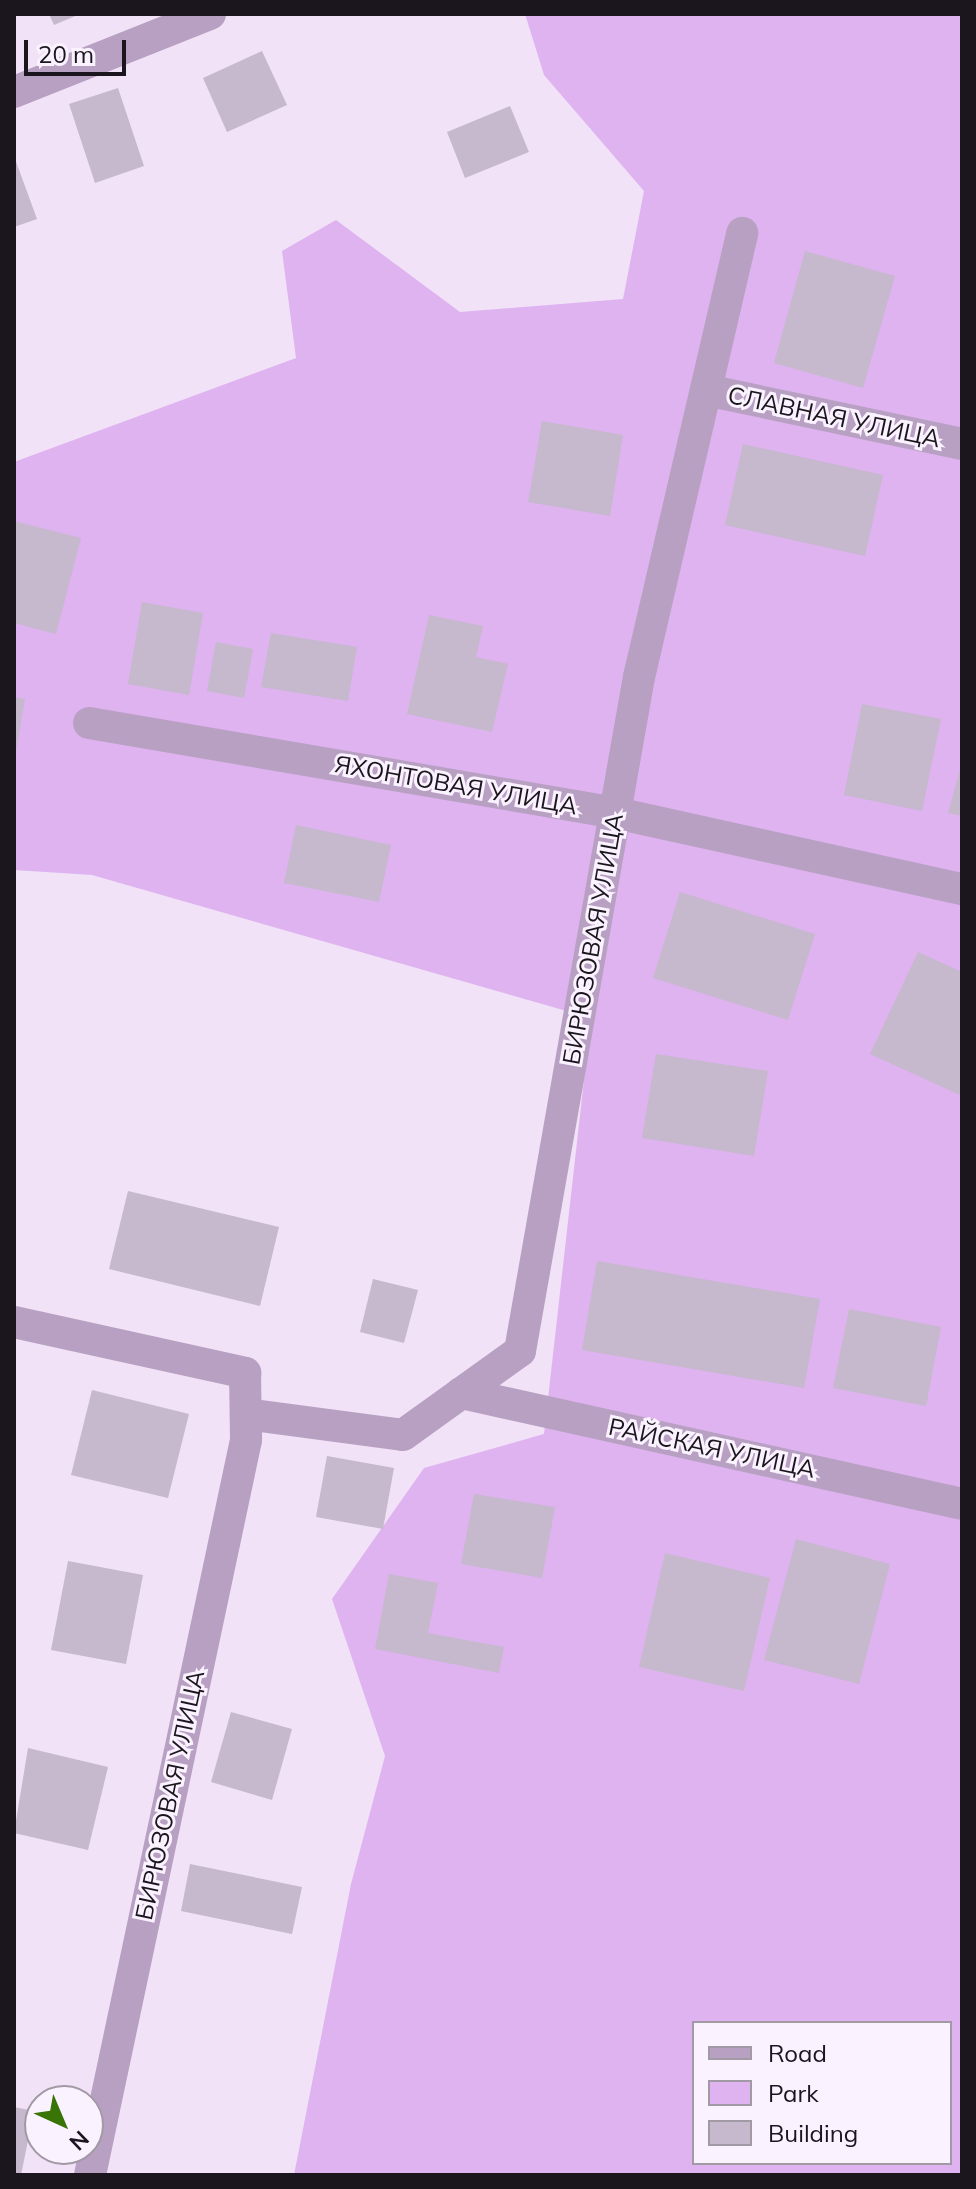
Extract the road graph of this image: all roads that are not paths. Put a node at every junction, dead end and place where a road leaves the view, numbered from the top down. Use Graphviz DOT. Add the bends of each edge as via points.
graph roads {
  1 [pos="210,14"];
  2 [pos="14,92"];
  3 [pos="742,233"];
  4 [pos="706,390"];
  5 [pos="962,444"];
  6 [pos="89,723"];
  7 [pos="616,813"];
  8 [pos="962,889"];
  9 [pos="14,1322"];
  10 [pos="461,1393"];
  11 [pos="246,1414"];
  12 [pos="962,1504"];
  13 [pos="90,2175"];
  1 -- 2 [label="street"];
  3 -- 4 [label="street, БИРЮЗОВАЯ УЛИЦА"];
  4 -- 5 [label="street, СЛАВНАЯ УЛИЦА"];
  4 -- 7 [label="street, БИРЮЗОВАЯ УЛИЦА" via="639,677"];
  6 -- 7 [label="street, ЯХОНТОВАЯ УЛИЦА"];
  7 -- 8 [label="street, ЯХОНТОВАЯ УЛИЦА"];
  7 -- 10 [label="street, БИРЮЗОВАЯ УЛИЦА" via="520,1351"];
  9 -- 11 [label="street, БИРЮЗОВАЯ УЛИЦА" via="245,1373"];
  10 -- 11 [label="street, БИРЮЗОВАЯ УЛИЦА" via="403,1435"];
  10 -- 12 [label="street, РАЙСКАЯ УЛИЦА"];
  11 -- 13 [label="street, БИРЮЗОВАЯ УЛИЦА" via="246,1440"];
}
